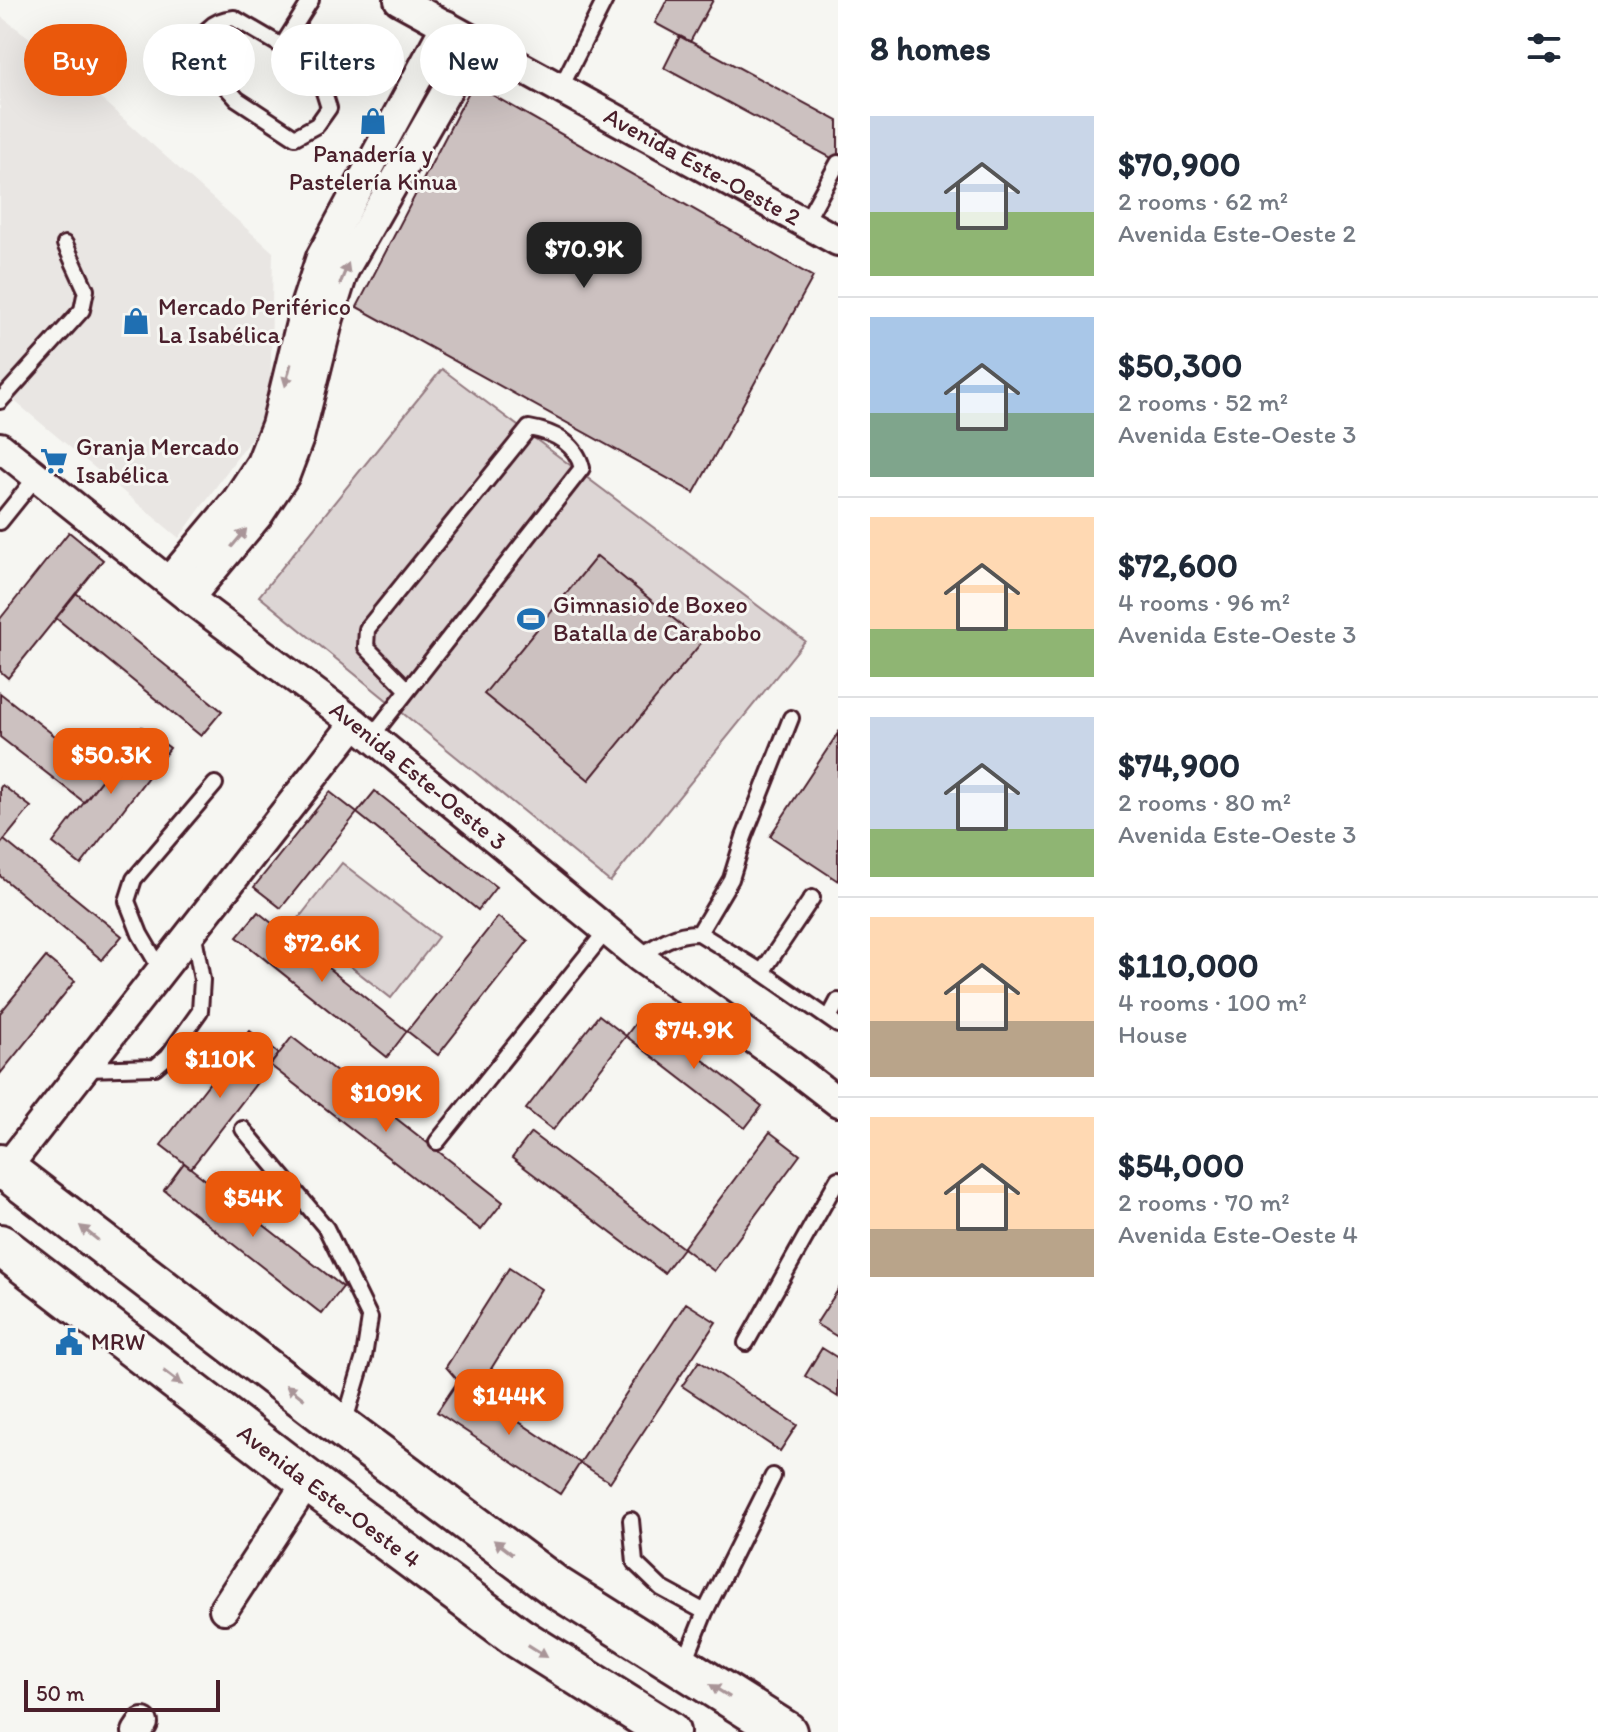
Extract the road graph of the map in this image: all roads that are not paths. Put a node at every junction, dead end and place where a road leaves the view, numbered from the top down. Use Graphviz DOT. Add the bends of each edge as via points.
graph roads {
  1 [pos="311,0"];
  2 [pos="399,0"];
  3 [pos="605,0"];
  4 [pos="296,24"];
  5 [pos="444,24"];
  6 [pos="282,46"];
  7 [pos="527,71"];
  8 [pos="420,73"];
  9 [pos="560,89"];
  10 [pos="444,96"];
  11 [pos="838,163"];
  12 [pos="805,223"];
  13 [pos="838,241"];
  14 [pos="65,244"];
  15 [pos="0,401"];
  16 [pos="0,447"];
  17 [pos="37,476"];
  18 [pos="0,522"];
  19 [pos="179,589"];
  20 [pos="408,690"];
  21 [pos="791,718"];
  22 [pos="363,730"];
  23 [pos="215,784"];
  24 [pos="812,898"];
  25 [pos="193,929"];
  26 [pos="607,930"];
  27 [pos="699,933"];
  28 [pos="639,957"];
  29 [pos="161,970"];
  30 [pos="762,972"];
  31 [pos="838,1001"];
  32 [pos="833,1021"];
  33 [pos="84,1069"];
  34 [pos="838,1102"];
  35 [pos="243,1129"];
  36 [pos="437,1142"];
  37 [pos="2,1170"];
  38 [pos="838,1179"];
  39 [pos="0,1245"];
  40 [pos="746,1343"];
  41 [pos="343,1428"];
  42 [pos="773,1476"];
  43 [pos="308,1481"];
  44 [pos="631,1520"];
  45 [pos="224,1609"];
  46 [pos="705,1612"];
  47 [pos="683,1667"];
  48 [pos="669,1732"];
  49 [pos="786,1732"];
  1 -- 4 [label="lane"];
  2 -- 5 [label="street, Avenida Este-Oeste 2"];
  3 -- 9 [label="lane"];
  6 -- 6 [label="lane" via="319,76 329,108 317,125 295,137 237,99 199,57 199,44 220,19 234,18"];
  7 -- 9 [label="street, Avenida Este-Oeste 2"];
  8 -- 19 [label="street, one-way" via="321,257 261,463"];
  9 -- 12 [label="street, Avenida Este-Oeste 2"];
  19 -- 10 [label="street, one-way" via="259,514 285,475 344,270"];
  11 -- 12 [label="lane"];
  12 -- 13 [label="street, Avenida Este-Oeste 2"];
  14 -- 15 [label="lane" via="86,290 82,310"];
  16 -- 17 [label="street, Avenida Este-Oeste 3"];
  17 -- 18 [label="lane"];
  17 -- 19 [label="street, Avenida Este-Oeste 3"];
  19 -- 22 [label="street, Avenida Este-Oeste 3"];
  20 -- 20 [label="lane" via="582,468 569,445 547,431 529,428 367,629 366,647"];
  20 -- 22 [label="lane"];
  21 -- 27 [label="lane" via="731,879"];
  22 -- 25 [label="street"];
  22 -- 26 [label="street, Avenida Este-Oeste 3"];
  23 -- 29 [label="lane" via="134,879 127,901"];
  24 -- 30 [label="lane"];
  25 -- 29 [label="street"];
  25 -- 33 [label="lane" via="202,980 200,1011 168,1056 155,1067"];
  26 -- 28 [label="street, Avenida Este-Oeste 3"];
  26 -- 36 [label="lane"];
  27 -- 28 [label="lane" via="663,941"];
  27 -- 30 [label="lane"];
  28 -- 34 [label="street, Avenida Este-Oeste 3"];
  29 -- 33 [label="street"];
  30 -- 32 [label="lane"];
  31 -- 32 [label="lane"];
  33 -- 37 [label="street"];
  35 -- 41 [label="lane" via="326,1228 370,1318"];
  41 -- 37 [label="main road, one-way"];
  38 -- 40 [label="lane"];
  39 -- 43 [label="main road, Avenida Este-Oeste 4, one-way"];
  47 -- 41 [label="main road, one-way" via="556,1587"];
  42 -- 46 [label="lane"];
  43 -- 45 [label="street"];
  43 -- 48 [label="main road, Avenida Este-Oeste 4, one-way" via="519,1638"];
  44 -- 46 [label="lane" via="635,1563 661,1588"];
  46 -- 47 [label="lane"];
  49 -- 47 [label="main road, one-way"];
}
